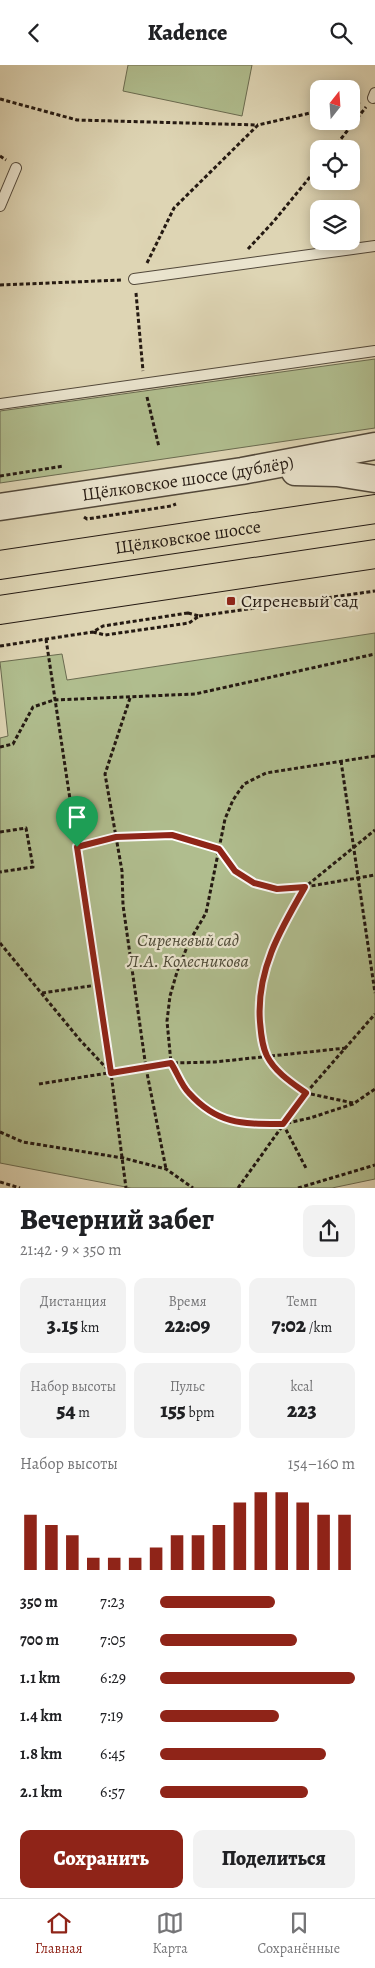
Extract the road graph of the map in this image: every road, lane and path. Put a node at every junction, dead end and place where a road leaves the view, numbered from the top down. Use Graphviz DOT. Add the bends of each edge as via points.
graph roads {
  1 [pos="374,96"];
  2 [pos="0,99"];
  3 [pos="310,113"];
  4 [pos="258,125"];
  5 [pos="340,140"];
  6 [pos="16,168"];
  7 [pos="310,177"];
  8 [pos="0,207"];
  9 [pos="375,246"];
  10 [pos="232,266"];
  11 [pos="134,279"];
  12 [pos="0,285"];
  13 [pos="375,351"];
  14 [pos="144,383"];
  15 [pos="0,404"];
  16 [pos="375,446"];
  17 [pos="159,447"];
  18 [pos="64,466"];
  19 [pos="242,471"];
  20 [pos="0,476"];
  21 [pos="375,479"];
  22 [pos="171,506"];
  23 [pos="0,507"];
  24 [pos="375,509"];
  25 [pos="87,519"];
  26 [pos="375,554"];
  27 [pos="0,565"];
  28 [pos="375,591"];
  29 [pos="0,610"];
  30 [pos="200,616"];
  31 [pos="93,632"];
  32 [pos="46,639"];
  33 [pos="0,646"];
  34 [pos="375,653"];
  35 [pos="130,698"];
  36 [pos="54,700"];
  37 [pos="0,747"];
  38 [pos="375,755"];
  39 [pos="341,761"];
  40 [pos="375,830"];
  41 [pos="0,832"];
  42 [pos="116,837"];
  43 [pos="77,847"];
  44 [pos="353,847"];
  45 [pos="219,849"];
  46 [pos="0,872"];
  47 [pos="375,875"];
  48 [pos="358,877"];
  49 [pos="305,887"];
  50 [pos="0,943"];
  51 [pos="98,985"];
  52 [pos="42,993"];
  53 [pos="375,993"];
  54 [pos="375,1014"];
  55 [pos="346,1048"];
  56 [pos="268,1057"];
  57 [pos="171,1063"];
  58 [pos="146,1068"];
  59 [pos="111,1073"];
  60 [pos="39,1084"];
  61 [pos="375,1089"];
  62 [pos="306,1093"];
  63 [pos="353,1104"];
  64 [pos="283,1124"];
  65 [pos="0,1132"];
  66 [pos="123,1158"];
  67 [pos="375,1165"];
  68 [pos="166,1169"];
  69 [pos="307,1170"];
  70 [pos="0,1182"];
  71 [pos="20,1188"];
  72 [pos="126,1188"];
  73 [pos="193,1188"];
  74 [pos="238,1188"];
  75 [pos="298,1188"];
  1 -- 5 [label="path"];
  2 -- 4 [label="path" via="76,119"];
  3 -- 4 [label="path"];
  4 -- 11 [label="path" via="174,208 148,261"];
  6 -- 8 [label="lane"];
  7 -- 10 [label="path"];
  9 -- 10 [label="lane"];
  10 -- 11 [label="lane"];
  11 -- 12 [label="path"];
  11 -- 14 [label="path"];
  13 -- 14 [label="lane"];
  14 -- 15 [label="lane"];
  14 -- 17 [label="path"];
  16 -- 19 [label="street, Щёлковское шоссе (дублёр)"];
  18 -- 20 [label="path"];
  19 -- 21 [label="street" via="337,473"];
  19 -- 23 [label="street, Щёлковское шоссе (дублёр)"];
  22 -- 25 [label="path"];
  24 -- 27 [label="main road, Щёлковское шоссе"];
  26 -- 29 [label="main road"];
  28 -- 30 [label="path"];
  30 -- 31 [label="path" via="188,613 103,626"];
  30 -- 31 [label="path" via="189,623 124,633 105,635"];
  31 -- 32 [label="path"];
  32 -- 33 [label="path"];
  32 -- 36 [label="path"];
  34 -- 35 [label="path" via="195,694"];
  35 -- 36 [label="path"];
  35 -- 42 [label="path" via="105,774"];
  36 -- 37 [label="path" via="33,707 13,744"];
  36 -- 43 [label="path"];
  38 -- 39 [label="path"];
  39 -- 44 [label="path"];
  39 -- 45 [label="path" via="266,773 244,784 225,819"];
  40 -- 44 [label="path"];
  41 -- 46 [label="path" via="26,828 33,867"];
  42 -- 43 [label="path"];
  42 -- 45 [label="path" via="172,835"];
  42 -- 58 [label="path"];
  43 -- 51 [label="path"];
  44 -- 48 [label="path"];
  44 -- 49 [label="path"];
  45 -- 49 [label="path" via="235,871 254,883 277,889"];
  45 -- 57 [label="path" via="206,913 189,942 170,996 167,1021"];
  47 -- 48 [label="path"];
  48 -- 49 [label="path"];
  48 -- 53 [label="path"];
  49 -- 56 [label="path" via="269,956 258,1001 262,1040"];
  50 -- 52 [label="path"];
  51 -- 52 [label="path"];
  51 -- 59 [label="path"];
  52 -- 59 [label="path"];
  54 -- 55 [label="path"];
  55 -- 56 [label="path"];
  55 -- 62 [label="path"];
  56 -- 57 [label="path"];
  56 -- 62 [label="path" via="287,1080"];
  57 -- 58 [label="path"];
  57 -- 64 [label="path" via="188,1092 214,1115 244,1124"];
  58 -- 59 [label="path"];
  58 -- 68 [label="path"];
  59 -- 60 [label="path"];
  59 -- 66 [label="path"];
  61 -- 63 [label="path"];
  62 -- 63 [label="path"];
  62 -- 64 [label="path"];
  63 -- 64 [label="path"];
  64 -- 69 [label="path"];
  64 -- 74 [label="path"];
  65 -- 66 [label="path" via="23,1142"];
  66 -- 68 [label="path"];
  66 -- 72 [label="path"];
  67 -- 75 [label="path"];
  68 -- 73 [label="path"];
  70 -- 71 [label="path"];
}
